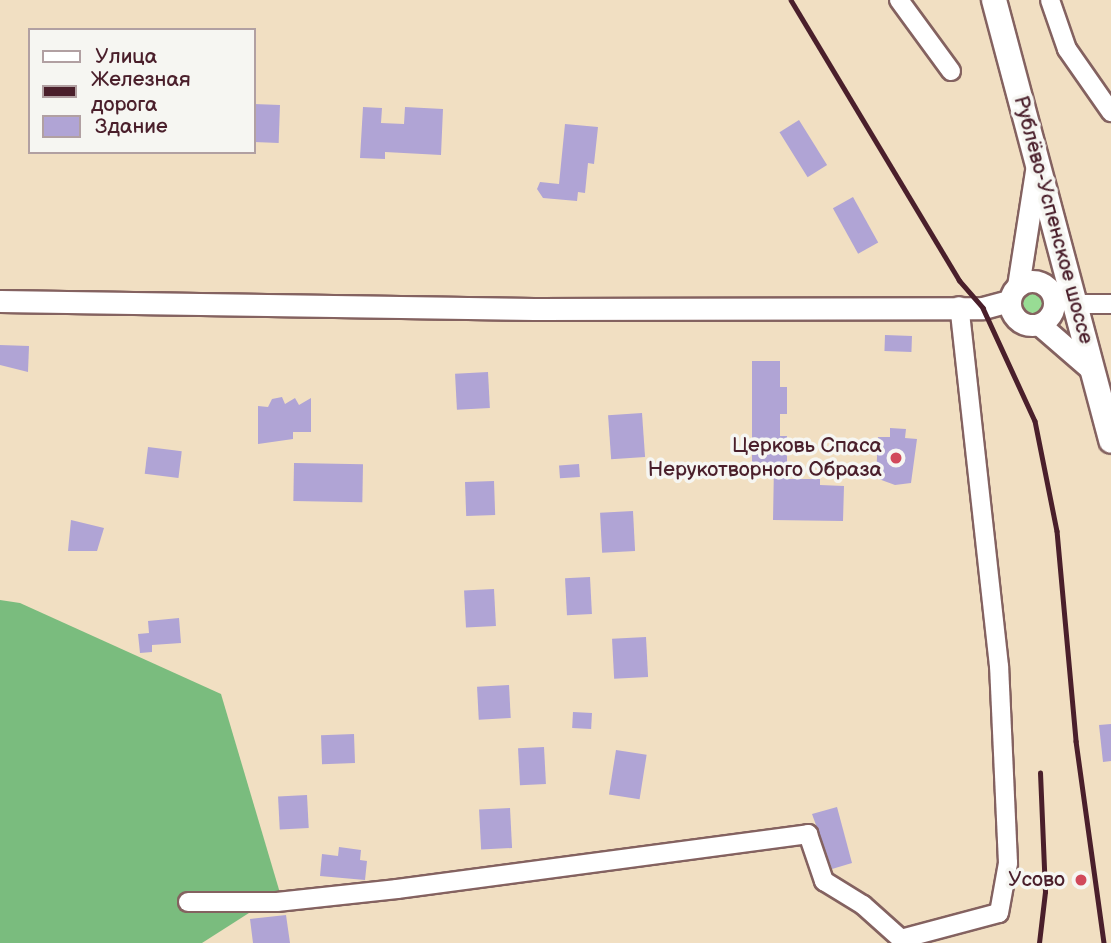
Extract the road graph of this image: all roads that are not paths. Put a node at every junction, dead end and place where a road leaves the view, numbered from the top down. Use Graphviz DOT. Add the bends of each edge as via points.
graph roads {
  1 [pos="899,0"];
  2 [pos="994,0"];
  3 [pos="1049,0"];
  4 [pos="951,71"];
  5 [pos="1111,112"];
  6 [pos="1038,160"];
  7 [pos="1014,294"];
  8 [pos="0,301"];
  9 [pos="1065,303"];
  10 [pos="1111,304"];
  11 [pos="960,306"];
  12 [pos="1040,325"];
  13 [pos="1093,371"];
  14 [pos="1111,441"];
  15 [pos="188,902"];
  1 -- 4 [label="street"];
  2 -- 6 [label="main road, Рублёво-Успенское шоссе"];
  3 -- 5 [label="street" via="1067,49"];
  6 -- 7 [label="street"];
  6 -- 9 [label="main road, Рублёво-Успенское шоссе"];
  7 -- 9 [label="street" via="1041,283"];
  7 -- 11 [label="street" via="983,307"];
  7 -- 12 [label="street" via="1015,318 1022,324"];
  8 -- 11 [label="street" via="534,309"];
  9 -- 10 [label="street"];
  9 -- 12 [label="street"];
  9 -- 13 [label="main road, Рублёво-Успенское шоссе"];
  11 -- 15 [label="street" via="999,666 1008,863 999,913 901,939 863,905 824,881 808,834 397,889 277,902"];
  12 -- 13 [label="street"];
  13 -- 14 [label="main road, Рублёво-Успенское шоссе"];
}
